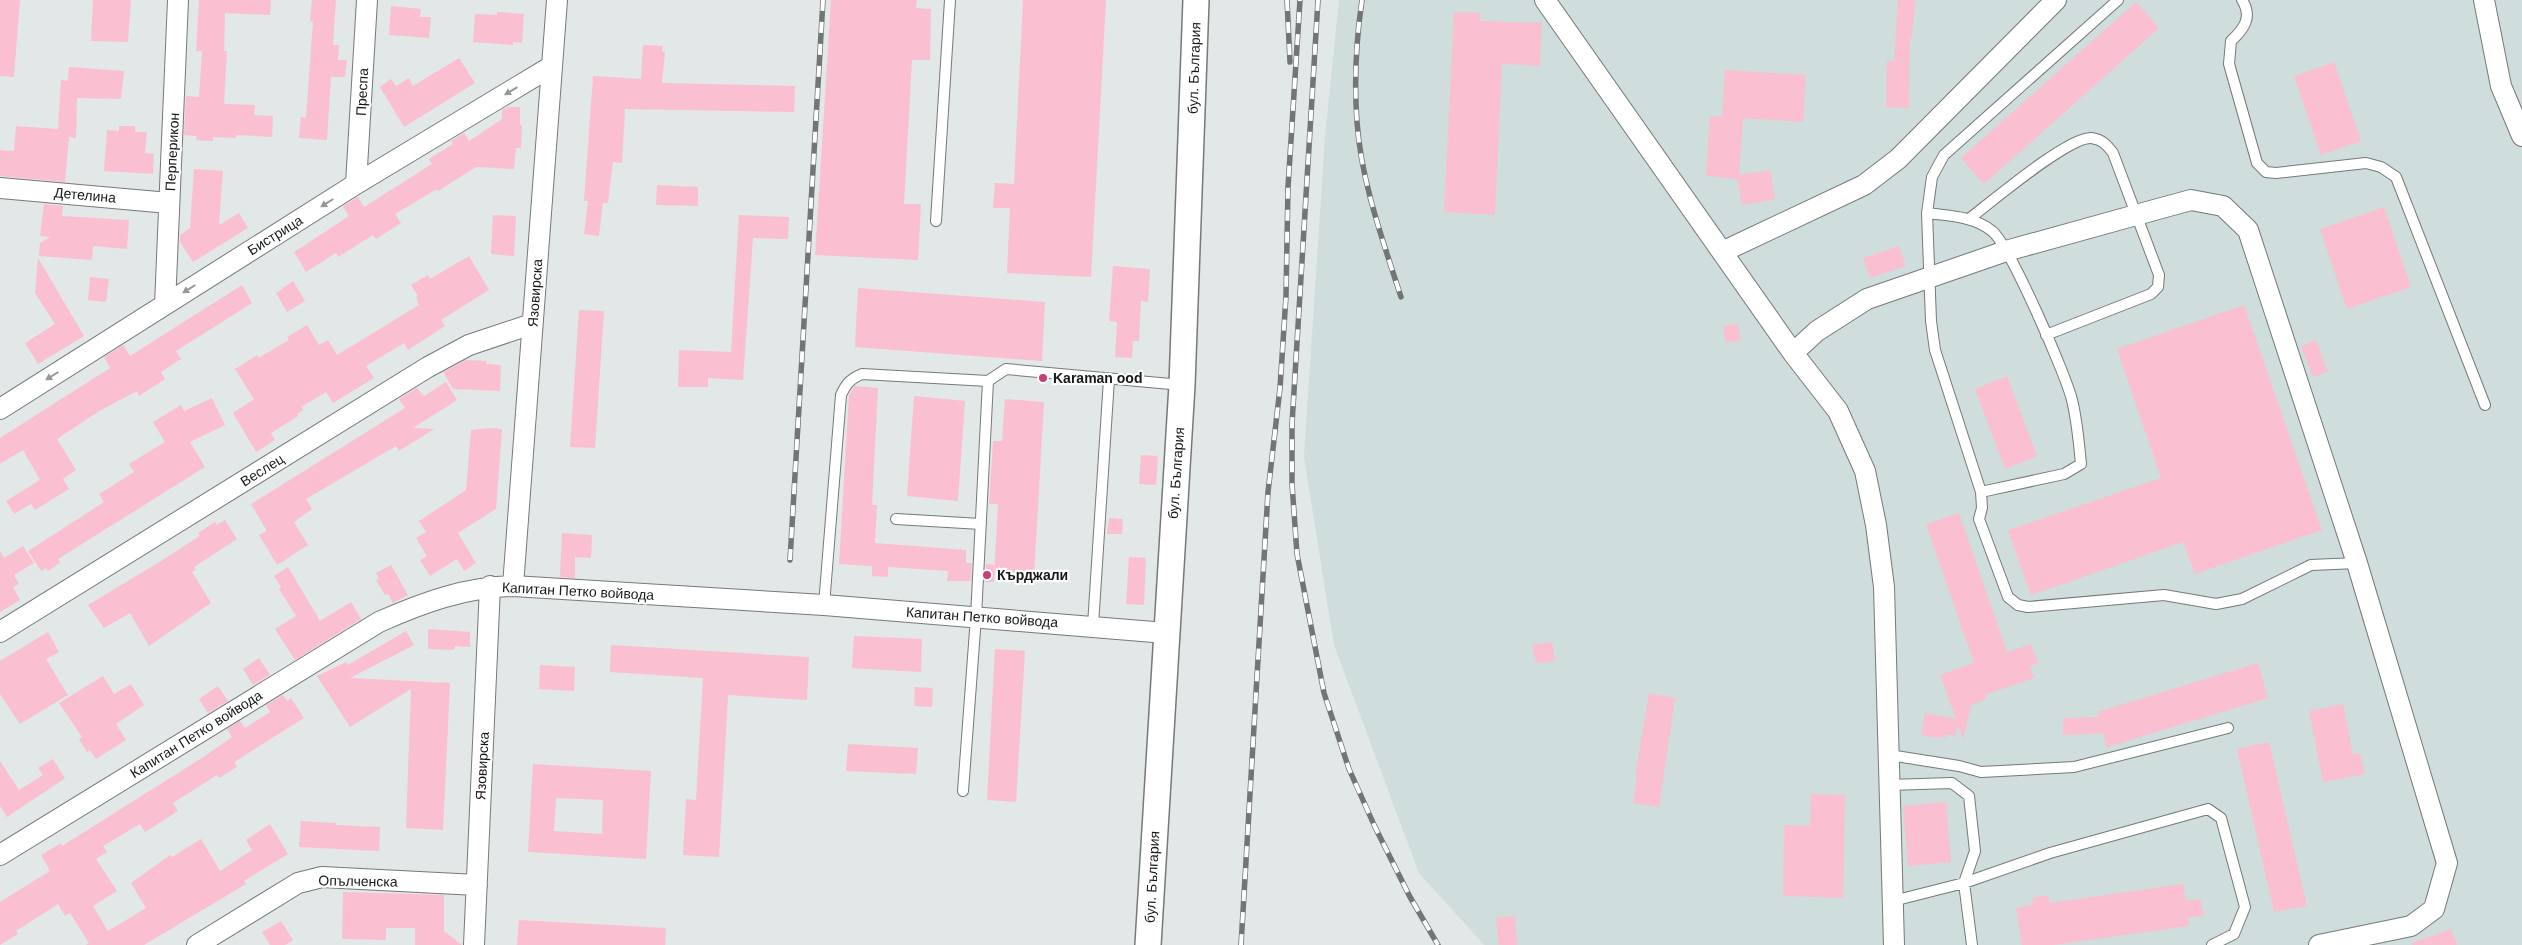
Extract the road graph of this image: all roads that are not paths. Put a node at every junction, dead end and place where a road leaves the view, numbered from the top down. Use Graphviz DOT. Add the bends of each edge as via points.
graph roads {
  1 [pos="178,0"];
  2 [pos="367,0"];
  3 [pos="557,0"];
  4 [pos="950,0"];
  5 [pos="1196,0"];
  6 [pos="1545,0"];
  7 [pos="2056,0"];
  8 [pos="2118,0"];
  9 [pos="2242,0"];
  10 [pos="2484,0"];
  11 [pos="552,66"];
  12 [pos="2522,136"];
  13 [pos="356,184"];
  14 [pos="0,188"];
  15 [pos="169,203"];
  16 [pos="1927,213"];
  17 [pos="2136,215"];
  18 [pos="1969,219"];
  19 [pos="936,221"];
  20 [pos="2006,251"];
  21 [pos="1722,252"];
  22 [pos="1928,277"];
  23 [pos="165,304"];
  24 [pos="532,324"];
  25 [pos="2046,334"];
  26 [pos="1793,353"];
  27 [pos="1109,379"];
  28 [pos="988,381"];
  29 [pos="1182,385"];
  30 [pos="2485,405"];
  31 [pos="0,409"];
  32 [pos="1981,492"];
  33 [pos="896,518"];
  34 [pos="981,524"];
  35 [pos="2358,563"];
  36 [pos="490,586"];
  37 [pos="513,586"];
  38 [pos="824,605"];
  39 [pos="976,617"];
  40 [pos="1093,626"];
  41 [pos="0,632"];
  42 [pos="1166,633"];
  43 [pos="2228,728"];
  44 [pos="1889,755"];
  45 [pos="1889,785"];
  46 [pos="963,791"];
  47 [pos="2,849"];
  48 [pos="1964,882"];
  49 [pos="477,886"];
  50 [pos="1892,901"];
  51 [pos="197,945"];
  52 [pos="474,945"];
  53 [pos="1148,945"];
  54 [pos="1894,945"];
  55 [pos="1972,945"];
  56 [pos="2212,945"];
  57 [pos="2319,945"];
  1 -- 15 [label="street, Перперикон"];
  2 -- 13 [label="street, Преспа"];
  3 -- 11 [label="street, Язовирска"];
  4 -- 19 [label="lane"];
  5 -- 29 [label="street, бул. България"];
  6 -- 21 [label="street"];
  7 -- 21 [label="street" via="1898,159 1864,185"];
  8 -- 16 [label="lane" via="1944,155 1932,177"];
  9 -- 30 [label="lane" via="2247,7 2248,19 2242,31 2231,41 2229,64 2258,164 2266,172 2276,173 2366,163 2381,167 2396,177"];
  10 -- 12 [label="street" via="2501,86"];
  11 -- 13 [label="street, Бистрица, one-way"];
  11 -- 24 [label="street, Язовирска"];
  13 -- 23 [label="street, Бистрица, one-way"];
  14 -- 15 [label="street, Детелина"];
  15 -- 23 [label="street, Перперикон"];
  16 -- 18 [label="lane"];
  16 -- 22 [label="lane"];
  17 -- 18 [label="lane" via="2113,153 2104,141 2090,138 2070,144"];
  17 -- 20 [label="street"];
  17 -- 25 [label="lane" via="2159,275 2158,287 2152,294"];
  17 -- 35 [label="street" via="2191,200 2223,206 2248,230"];
  18 -- 20 [label="lane" via="1993,231"];
  20 -- 22 [label="street"];
  20 -- 25 [label="lane"];
  21 -- 26 [label="street"];
  22 -- 26 [label="street" via="1868,299 1816,330"];
  22 -- 32 [label="lane" via="1935,350"];
  23 -- 31 [label="street, Бистрица, one-way"];
  24 -- 37 [label="street, Язовирска"];
  24 -- 41 [label="street, Веслец" via="469,345 428,368"];
  25 -- 32 [label="lane" via="2072,399 2081,464 2064,474"];
  26 -- 44 [label="street" via="1838,411 1865,471 1884,587"];
  27 -- 28 [label="lane" via="1006,369"];
  27 -- 29 [label="lane"];
  27 -- 40 [label="lane"];
  28 -- 34 [label="lane"];
  28 -- 38 [label="lane" via="862,374 846,385 841,395"];
  29 -- 42 [label="street, бул. България"];
  32 -- 35 [label="lane" via="1979,519 2008,597 2028,608 2164,595 2216,604 2242,599 2311,565"];
  33 -- 34 [label="lane"];
  34 -- 39 [label="lane"];
  35 -- 57 [label="street" via="2447,863 2434,909 2411,926"];
  36 -- 37 [label="street, Капитан Петко войвода"];
  36 -- 47 [label="street, Капитан Петко войвода" via="427,601 379,622"];
  36 -- 49 [label="street, Язовирска"];
  37 -- 38 [label="street, Капитан Петко войвода"];
  38 -- 39 [label="street, Капитан Петко войвода"];
  39 -- 40 [label="street, Капитан Петко войвода"];
  39 -- 46 [label="lane"];
  40 -- 42 [label="street, Капитан Петко войвода"];
  42 -- 53 [label="street, бул. България"];
  43 -- 44 [label="lane" via="2074,767 1980,772"];
  44 -- 45 [label="street"];
  45 -- 48 [label="lane" via="1952,783 1969,796 1975,851"];
  45 -- 50 [label="street"];
  48 -- 50 [label="lane"];
  48 -- 55 [label="lane"];
  48 -- 56 [label="lane" via="2208,809 2221,818 2245,907 2234,934"];
  49 -- 51 [label="street, Опълченска" via="322,878 298,883"];
  49 -- 52 [label="street, Язовирска"];
  50 -- 54 [label="street"];
}
